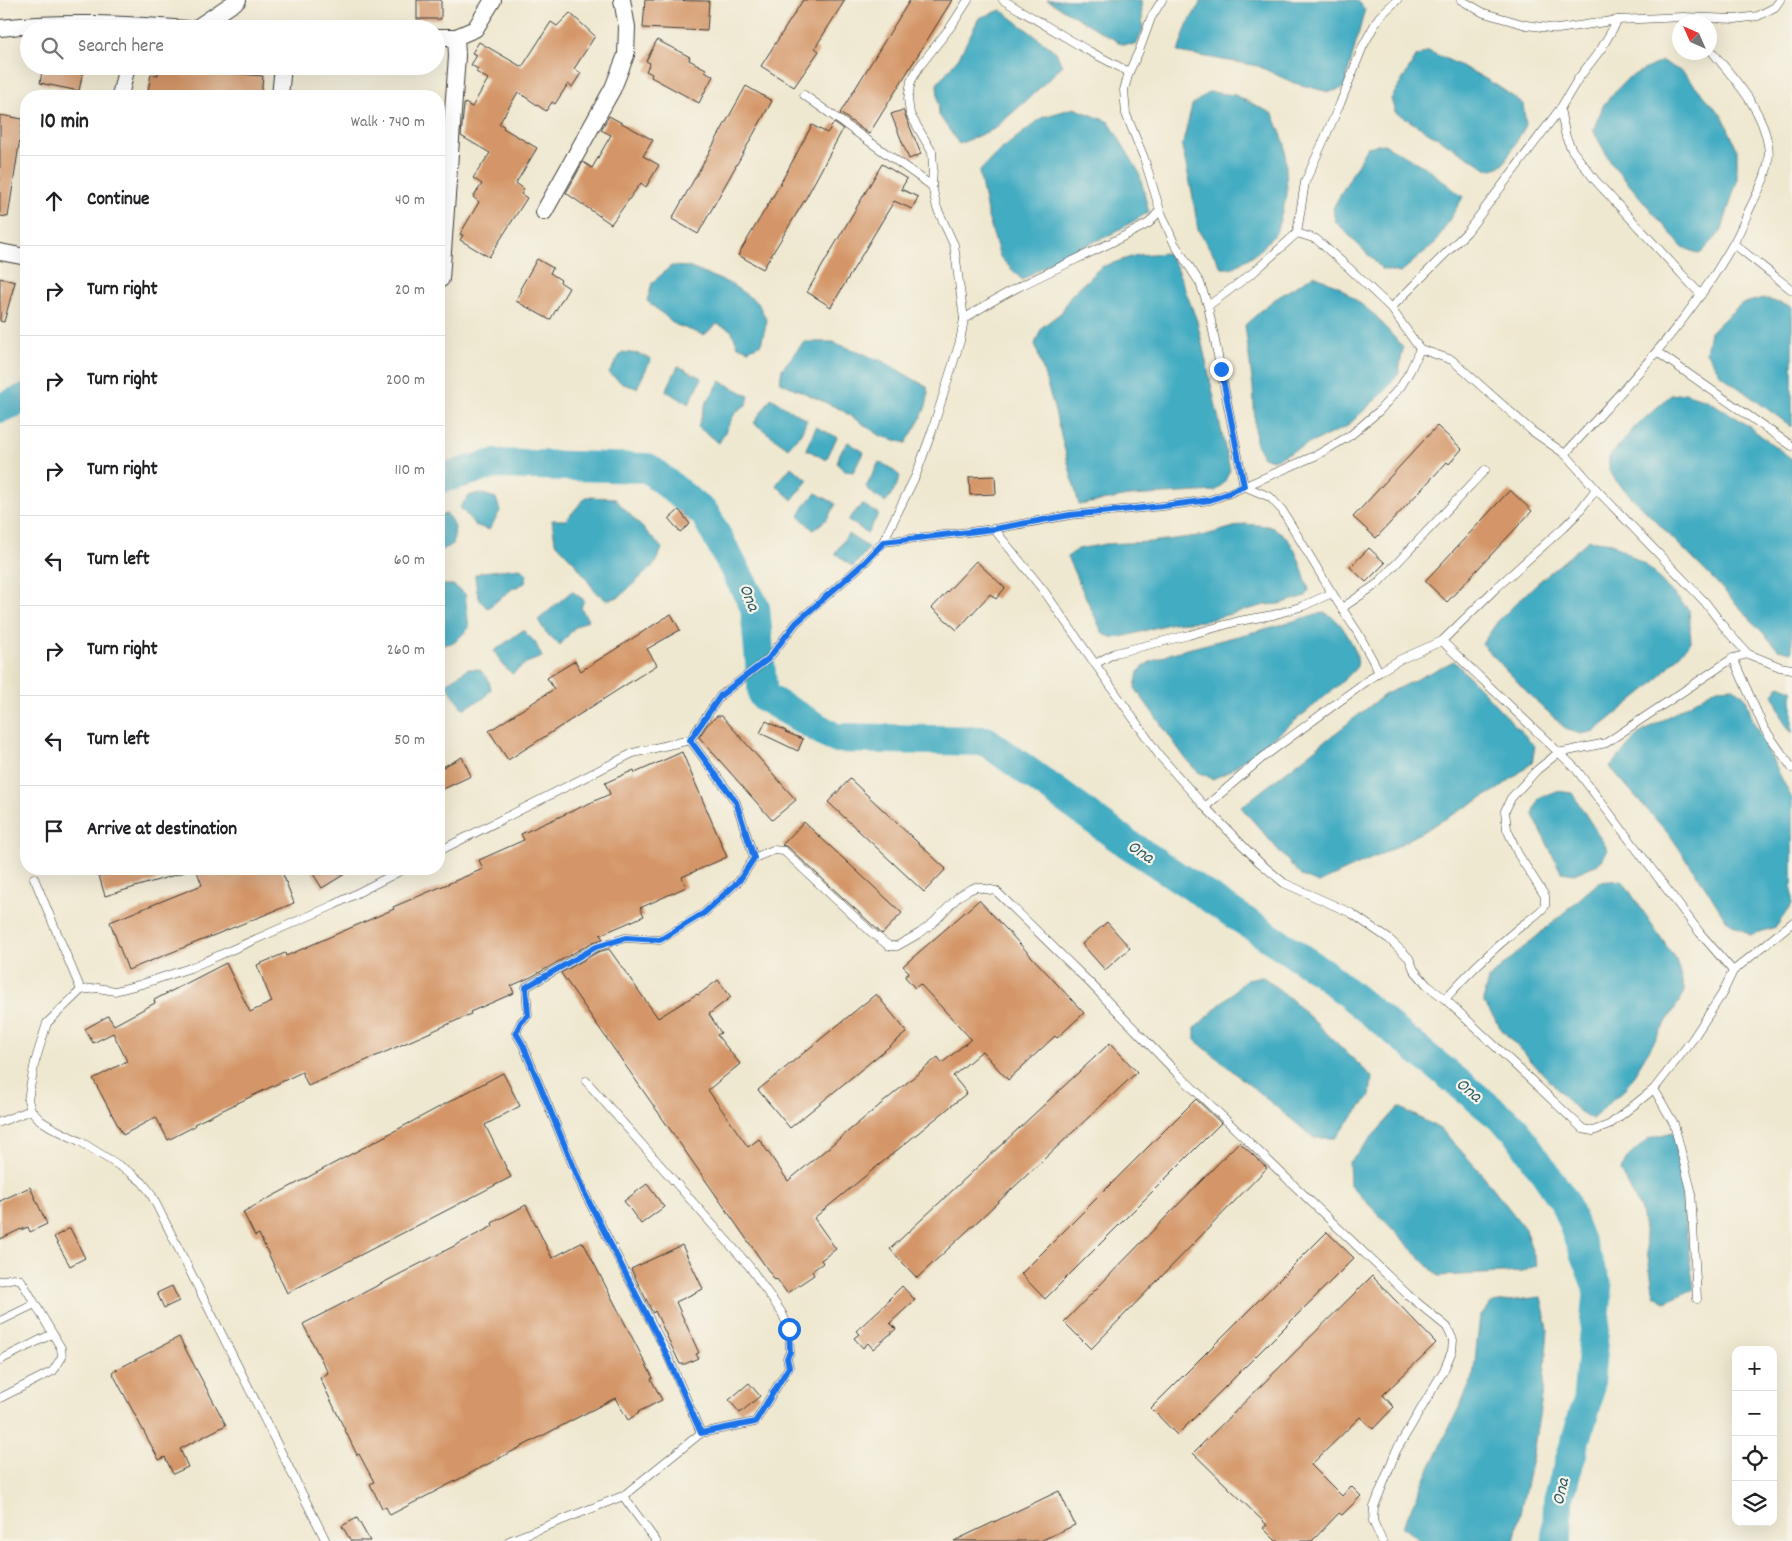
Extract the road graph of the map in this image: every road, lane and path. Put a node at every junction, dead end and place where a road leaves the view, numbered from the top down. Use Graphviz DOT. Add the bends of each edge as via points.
graph roads {
  1 [pos="238,0"];
  2 [pos="493,0"];
  3 [pos="622,0"];
  4 [pos="968,0"];
  5 [pos="1003,0"];
  6 [pos="1162,0"];
  7 [pos="1397,0"];
  8 [pos="1461,0"];
  9 [pos="1780,0"];
  10 [pos="1717,19"];
  11 [pos="212,20"];
  12 [pos="1618,20"];
  13 [pos="1672,20"];
  14 [pos="20,26"];
  15 [pos="0,28"];
  16 [pos="445,37"];
  17 [pos="456,37"];
  18 [pos="1717,59"];
  19 [pos="1129,72"];
  20 [pos="125,75"];
  21 [pos="282,75"];
  22 [pos="121,90"];
  23 [pos="281,90"];
  24 [pos="804,95"];
  25 [pos="1560,110"];
  26 [pos="932,186"];
  27 [pos="1160,210"];
  28 [pos="544,212"];
  29 [pos="445,223"];
  30 [pos="1297,234"];
  31 [pos="1734,244"];
  32 [pos="0,252"];
  33 [pos="20,255"];
  34 [pos="1792,290"];
  35 [pos="1701,296"];
  36 [pos="1208,306"];
  37 [pos="1391,308"];
  38 [pos="964,319"];
  39 [pos="1420,349"];
  40 [pos="1657,352"];
  41 [pos="1792,446"];
  42 [pos="1565,454"];
  43 [pos="1485,470"];
  44 [pos="1244,486"];
  45 [pos="1596,489"];
  46 [pos="994,529"];
  47 [pos="884,542"];
  48 [pos="1332,593"];
  49 [pos="1342,608"];
  50 [pos="1442,641"];
  51 [pos="1748,654"];
  52 [pos="1733,658"];
  53 [pos="1095,664"];
  54 [pos="1792,669"];
  55 [pos="1379,672"];
  56 [pos="690,740"];
  57 [pos="1558,753"];
  58 [pos="1792,768"];
  59 [pos="1205,808"];
  60 [pos="445,848"];
  61 [pos="754,858"];
  62 [pos="392,875"];
  63 [pos="34,878"];
  64 [pos="1792,923"];
  65 [pos="1733,972"];
  66 [pos="81,990"];
  67 [pos="1445,999"];
  68 [pos="586,1081"];
  69 [pos="1654,1089"];
  70 [pos="31,1110"];
  71 [pos="0,1122"];
  72 [pos="0,1281"];
  73 [pos="1697,1299"];
  74 [pos="34,1304"];
  75 [pos="0,1321"];
  76 [pos="52,1334"];
  77 [pos="0,1360"];
  78 [pos="0,1398"];
  79 [pos="701,1433"];
  80 [pos="623,1496"];
  81 [pos="326,1541"];
  82 [pos="508,1541"];
  83 [pos="656,1541"];
  84 [pos="1382,1541"];
  1 -- 11 [label="street"];
  2 -- 17 [label="street" via="475,29"];
  3 -- 28 [label="street" via="627,27 626,55 613,88"];
  4 -- 26 [label="lane" via="919,66 909,90 910,114 932,152"];
  5 -- 19 [label="lane"];
  6 -- 19 [label="lane"];
  7 -- 30 [label="lane" via="1379,17 1363,46 1305,182"];
  8 -- 12 [label="lane" via="1484,13 1526,25 1558,28"];
  9 -- 10 [label="lane" via="1775,7 1758,16"];
  12 -- 13 [label="lane"];
  12 -- 25 [label="lane"];
  14 -- 15 [label="street"];
  16 -- 17 [label="street"];
  17 -- 29 [label="street"];
  18 -- 31 [label="lane" via="1747,95 1763,123 1769,147 1768,166"];
  19 -- 27 [label="lane" via="1124,90 1126,114"];
  20 -- 22 [label="street"];
  21 -- 23 [label="street"];
  24 -- 26 [label="lane"];
  25 -- 35 [label="lane" via="1572,150"];
  25 -- 37 [label="lane" via="1467,232"];
  26 -- 38 [label="lane" via="937,208 954,245"];
  27 -- 36 [label="lane" via="1174,243 1200,282"];
  27 -- 38 [label="lane" via="1149,223"];
  30 -- 36 [label="lane"];
  30 -- 37 [label="lane" via="1324,244"];
  31 -- 34 [label="lane"];
  31 -- 35 [label="lane"];
  32 -- 33 [label="street"];
  35 -- 40 [label="lane"];
  36 -- 44 [label="lane"];
  37 -- 39 [label="lane"];
  38 -- 47 [label="lane" via="932,431 916,475"];
  39 -- 42 [label="lane" via="1452,360 1532,431"];
  39 -- 44 [label="lane" via="1401,386 1351,435 1309,458"];
  40 -- 41 [label="lane"];
  40 -- 42 [label="lane"];
  42 -- 45 [label="lane"];
  43 -- 49 [label="lane" via="1378,584"];
  44 -- 46 [label="lane" via="1210,500 1070,515"];
  44 -- 48 [label="lane" via="1270,497 1282,510"];
  45 -- 50 [label="lane" via="1563,528"];
  45 -- 51 [label="lane" via="1705,602"];
  46 -- 47 [label="lane"];
  46 -- 53 [label="lane" via="1044,591"];
  47 -- 56 [label="lane" via="796,623 768,659 721,695"];
  48 -- 49 [label="lane"];
  48 -- 53 [label="lane" via="1273,615 1115,652"];
  49 -- 55 [label="lane"];
  50 -- 55 [label="lane"];
  50 -- 57 [label="lane"];
  51 -- 52 [label="lane"];
  51 -- 54 [label="lane"];
  52 -- 57 [label="lane" via="1606,743"];
  52 -- 58 [label="lane" via="1764,728"];
  53 -- 59 [label="lane" via="1159,755"];
  55 -- 59 [label="lane" via="1262,758"];
  56 -- 60 [label="lane" via="633,753"];
  56 -- 61 [label="lane" via="736,802"];
  57 -- 65 [label="lane" via="1576,770"];
  57 -- 67 [label="lane" via="1511,798 1505,811 1507,829 1518,854 1545,896 1545,906 1465,976"];
  59 -- 67 [label="lane" via="1284,883 1351,913 1389,939 1409,958 1414,970 1427,984"];
  61 -- 79 [label="lane" via="739,881 711,907 660,940 626,938 596,947 526,987 528,1015 516,1033 584,1192 664,1349"];
  61 -- 84 [label="lane" via="773,850 784,851 889,946 897,946 920,933 968,890 976,887 996,891 1175,1071 1408,1295 1447,1328 1453,1340 1452,1351 1396,1451 1374,1506 1373,1521"];
  62 -- 66 [label="lane" via="334,905 190,968 115,991"];
  63 -- 66 [label="lane"];
  64 -- 65 [label="lane"];
  65 -- 69 [label="lane" via="1692,1040"];
  66 -- 70 [label="lane" via="47,1023 28,1100"];
  67 -- 69 [label="lane" via="1582,1129 1594,1131 1609,1125"];
  68 -- 79 [label="lane" via="749,1266 782,1313 789,1329 789,1367 755,1422"];
  69 -- 73 [label="lane" via="1674,1124 1691,1190"];
  70 -- 71 [label="lane"];
  70 -- 81 [label="lane" via="40,1120 131,1173 150,1192"];
  72 -- 74 [label="lane" via="21,1280"];
  74 -- 75 [label="lane"];
  74 -- 76 [label="lane"];
  76 -- 77 [label="lane"];
  76 -- 78 [label="lane" via="62,1356 53,1371"];
  79 -- 80 [label="lane"];
  80 -- 82 [label="lane"];
  80 -- 83 [label="lane"];
}
